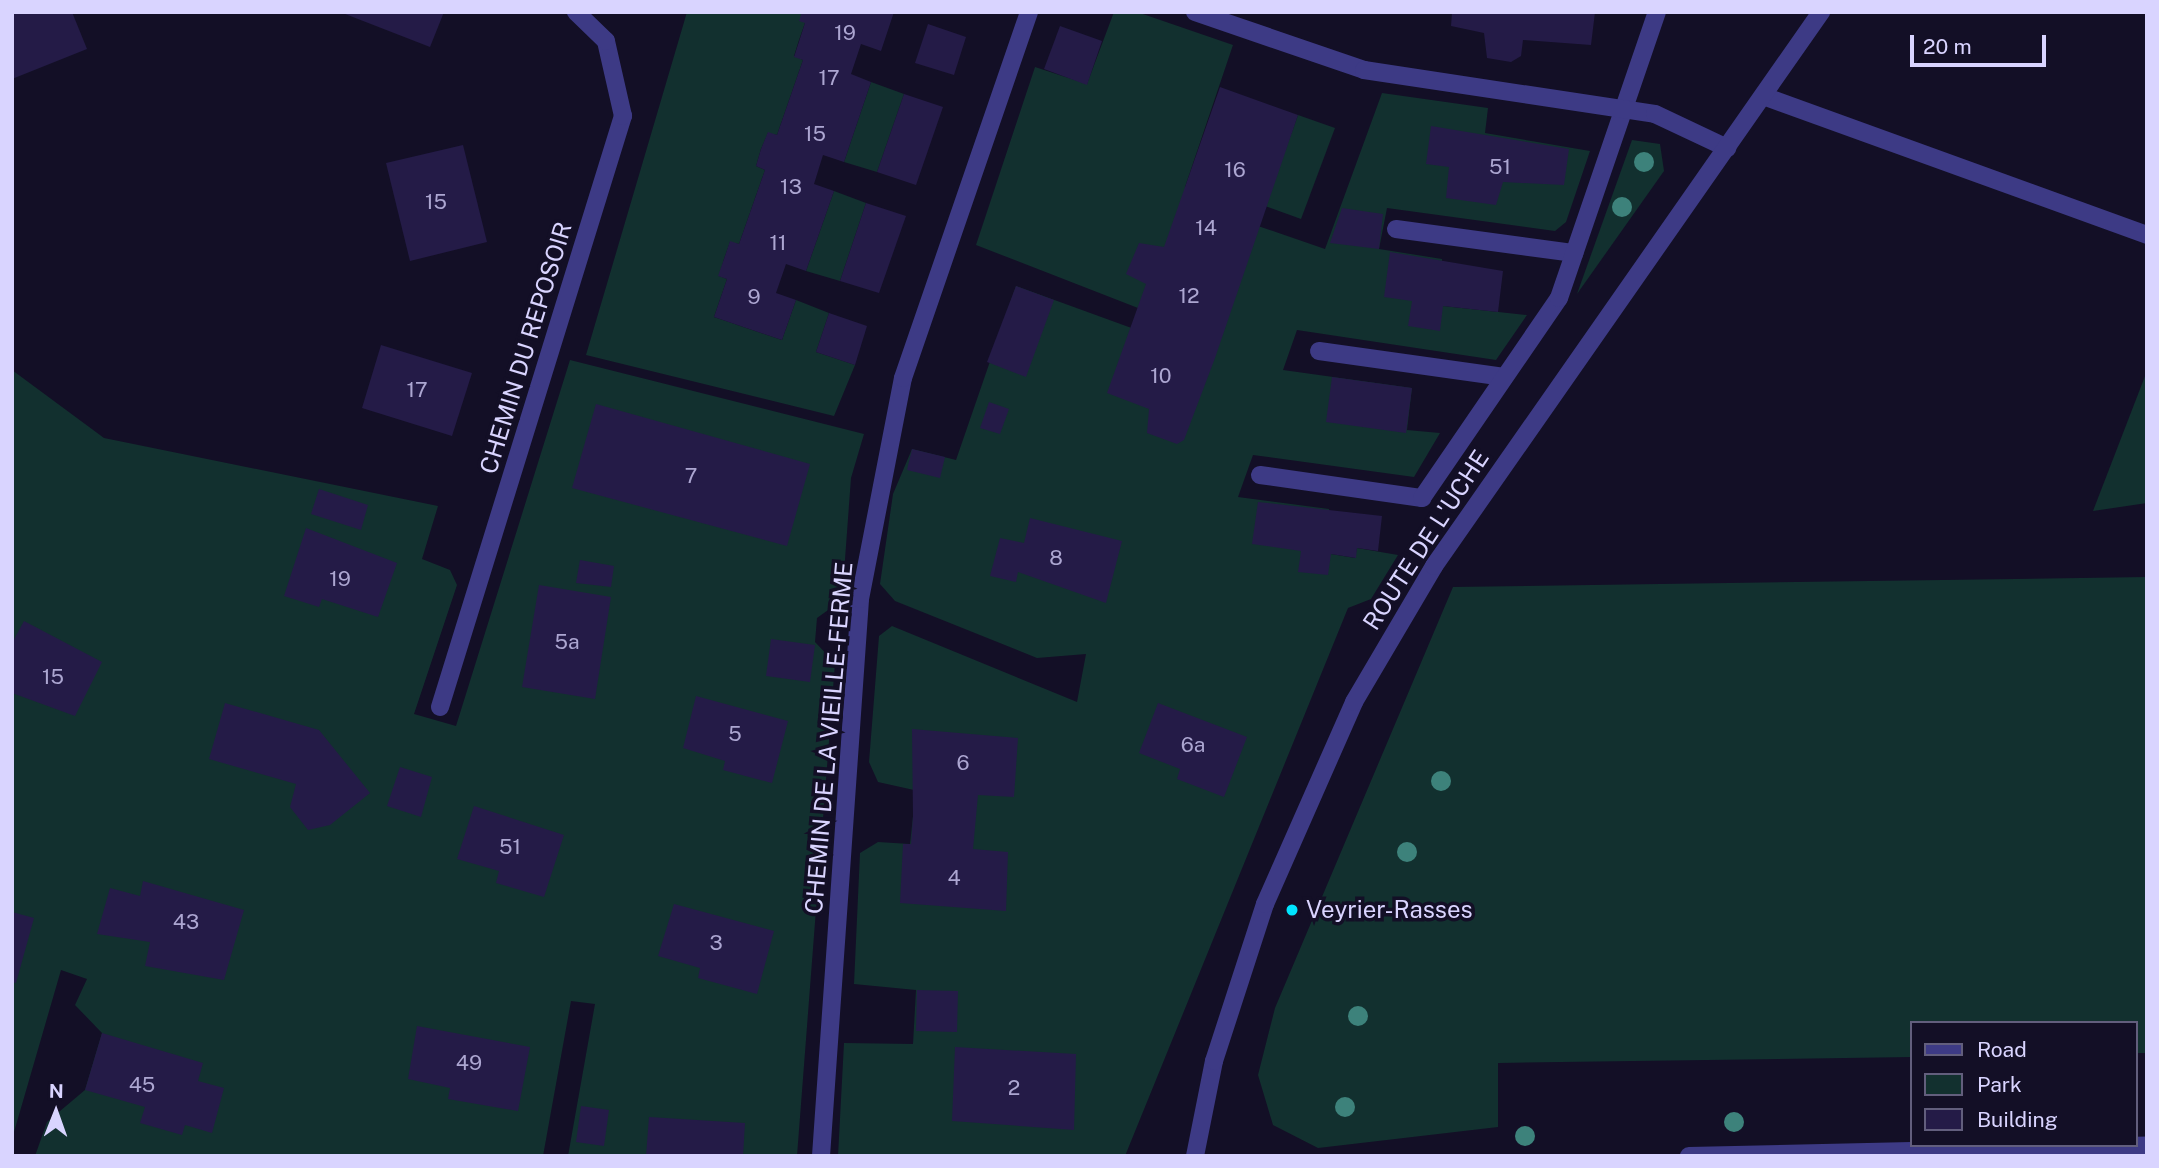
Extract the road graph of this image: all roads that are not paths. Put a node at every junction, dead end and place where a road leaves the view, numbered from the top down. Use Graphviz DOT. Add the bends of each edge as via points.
graph roads {
  1 [pos="576,12"];
  2 [pos="1029,12"];
  3 [pos="1195,12"];
  4 [pos="1657,12"];
  5 [pos="1821,12"];
  6 [pos="1766,97"];
  7 [pos="1623,108"];
  8 [pos="1727,148"];
  9 [pos="1396,229"];
  10 [pos="2147,235"];
  11 [pos="1574,253"];
  12 [pos="1319,351"];
  13 [pos="1504,377"];
  14 [pos="1260,475"];
  15 [pos="440,707"];
  16 [pos="2103,1147"];
  17 [pos="1794,1154"];
  18 [pos="821,1156"];
  19 [pos="1195,1156"];
  20 [pos="1689,1156"];
  1 -- 15 [label="street, CHEMIN DU REPOSOIR" via="606,41 623,116"];
  2 -- 18 [label="street, CHEMIN DE LA VIEILLE-FERME" via="903,378 860,599"];
  3 -- 7 [label="street" via="1364,70"];
  4 -- 7 [label="street"];
  5 -- 6 [label="street, ROUTE DE L'UCHE"];
  6 -- 8 [label="street, ROUTE DE L'UCHE"];
  6 -- 10 [label="street"];
  7 -- 8 [label="street" via="1656,114"];
  7 -- 11 [label="street"];
  8 -- 19 [label="street, ROUTE DE L'UCHE" via="1434,566 1354,702 1265,904 1214,1061"];
  9 -- 11 [label="street"];
  11 -- 13 [label="street" via="1559,298"];
  12 -- 13 [label="street"];
  13 -- 14 [label="street" via="1422,498"];
  16 -- 17 [label="street"];
  17 -- 20 [label="street"];
}
